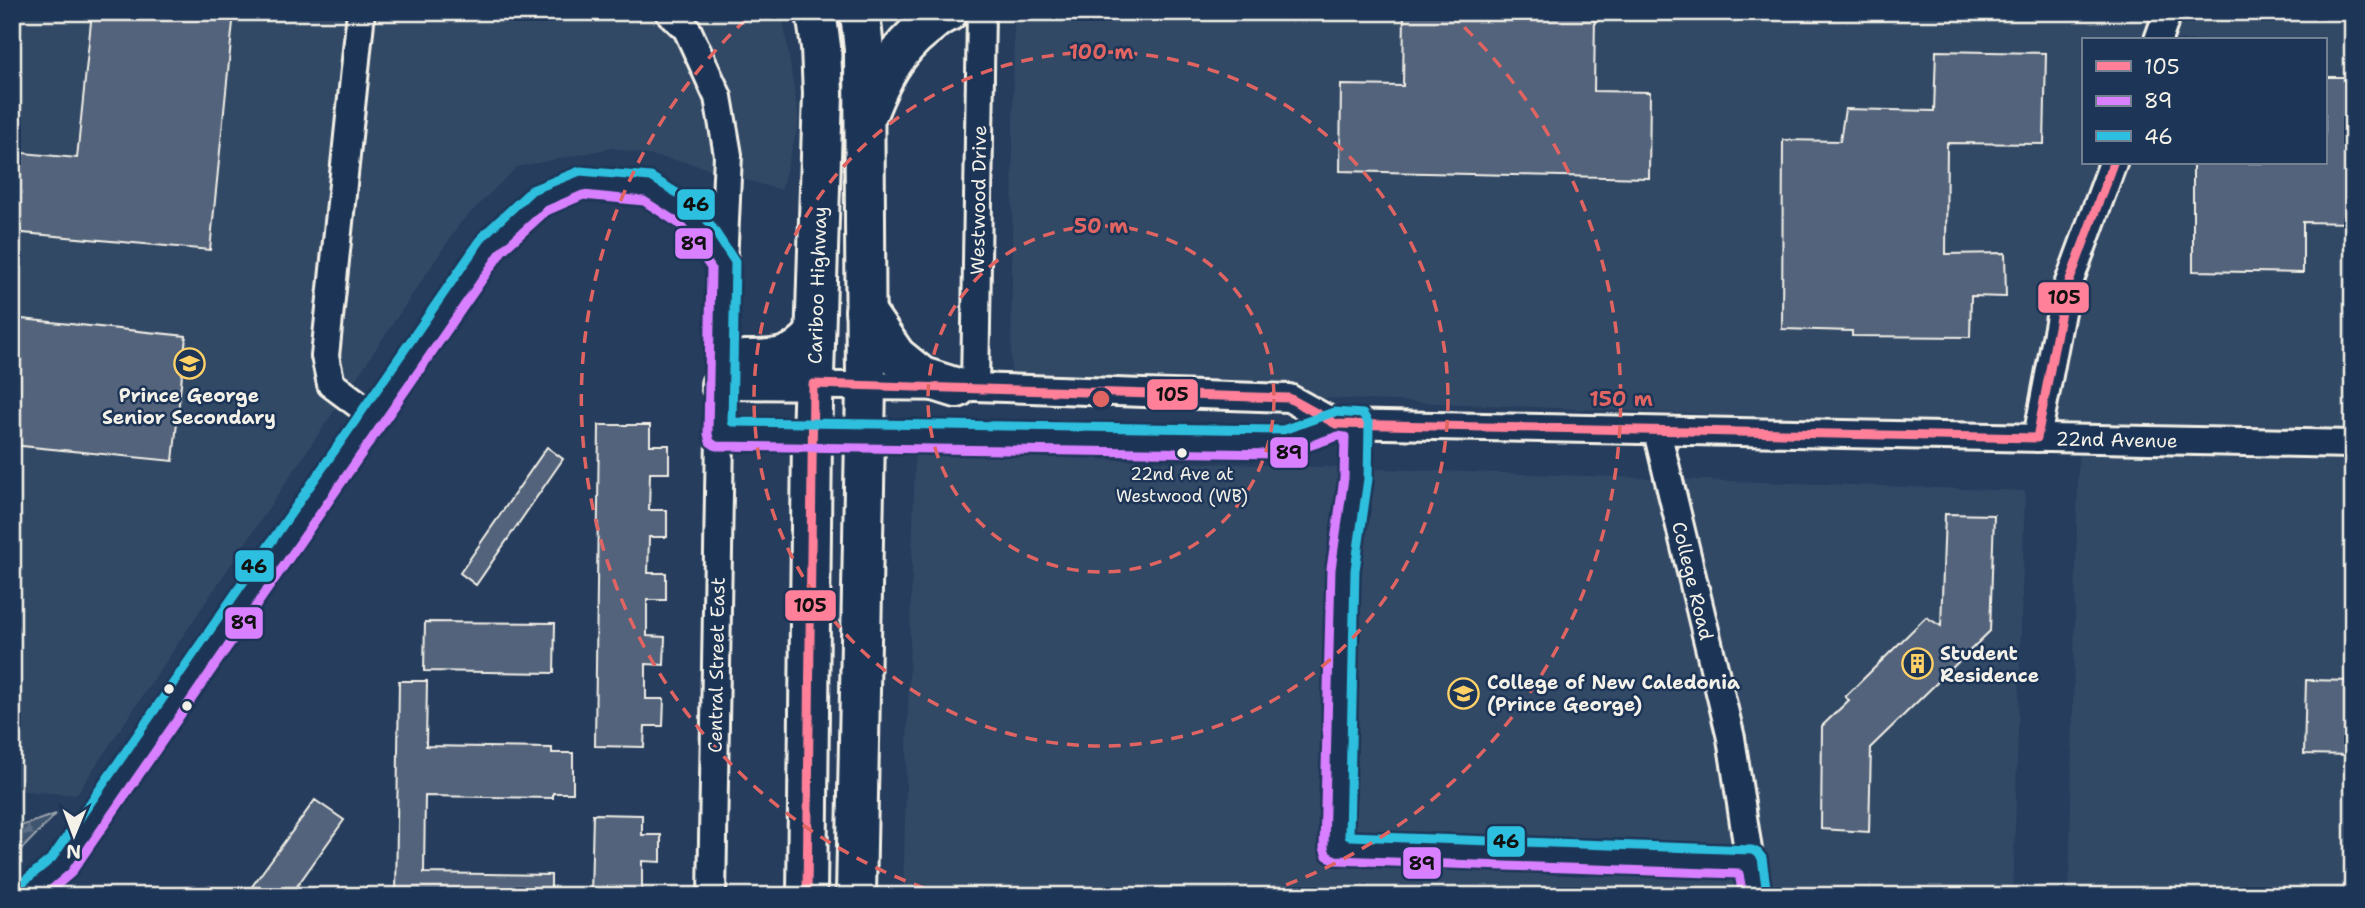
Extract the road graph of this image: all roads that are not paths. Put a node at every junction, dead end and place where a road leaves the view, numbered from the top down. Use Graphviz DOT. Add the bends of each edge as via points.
graph roads {
  1 [pos="361,12"];
  2 [pos="670,12"];
  3 [pos="816,12"];
  4 [pos="860,12"];
  5 [pos="981,12"];
  6 [pos="2168,12"];
  7 [pos="937,13"];
  8 [pos="2159,38"];
  9 [pos="865,120"];
  10 [pos="2113,164"];
  11 [pos="723,264"];
  12 [pos="865,312"];
  13 [pos="815,334"];
  14 [pos="813,384"];
  15 [pos="721,385"];
  16 [pos="866,386"];
  17 [pos="966,388"];
  18 [pos="374,416"];
  19 [pos="1347,424"];
  20 [pos="1657,431"];
  21 [pos="720,434"];
  22 [pos="812,437"];
  23 [pos="865,437"];
  24 [pos="2037,438"];
  25 [pos="2353,444"];
  26 [pos="1750,862"];
  27 [pos="25,896"];
  28 [pos="712,896"];
  29 [pos="807,896"];
  30 [pos="856,896"];
  31 [pos="1755,896"];
  1 -- 18 [label="street" via="325,356 331,384"];
  2 -- 11 [label="street, Central Street East" via="687,29 718,97 728,155"];
  3 -- 13 [label="highway, Cariboo Highway" via="822,94"];
  4 -- 9 [label="highway"];
  5 -- 17 [label="street, Westwood Drive"];
  6 -- 8 [label="street"];
  7 -- 9 [label="highway" via="899,52 881,79"];
  9 -- 12 [label="highway"];
  10 -- 24 [label="street" via="2064,296"];
  11 -- 15 [label="street, Central Street East"];
  11 -- 18 [label="street" via="690,216 649,189 581,183 539,200 493,243"];
  12 -- 16 [label="highway"];
  12 -- 17 [label="highway" via="896,356 922,377"];
  13 -- 14 [label="highway, Cariboo Highway"];
  13 -- 15 [label="highway" via="790,356 745,359"];
  14 -- 15 [label="street, 22nd Avenue"];
  14 -- 16 [label="street, 22nd Avenue"];
  14 -- 22 [label="highway, Cariboo Highway"];
  15 -- 21 [label="street, Central Street East"];
  16 -- 17 [label="street, 22nd Avenue"];
  16 -- 23 [label="highway"];
  17 -- 19 [label="street, 22nd Avenue" via="1289,398"];
  18 -- 27 [label="street" via="61,866"];
  19 -- 20 [label="street, 22nd Avenue"];
  19 -- 23 [label="street, 22nd Avenue" via="1285,442"];
  19 -- 26 [label="street" via="1356,480 1343,569 1336,848"];
  20 -- 24 [label="street, 22nd Avenue"];
  20 -- 26 [label="street, College Road" via="1731,738"];
  21 -- 22 [label="street, 22nd Avenue"];
  21 -- 28 [label="street, Central Street East"];
  22 -- 23 [label="street, 22nd Avenue"];
  22 -- 29 [label="highway, Cariboo Highway"];
  23 -- 30 [label="highway"];
  24 -- 25 [label="street, 22nd Avenue"];
  26 -- 31 [label="street, College Road"];
}
